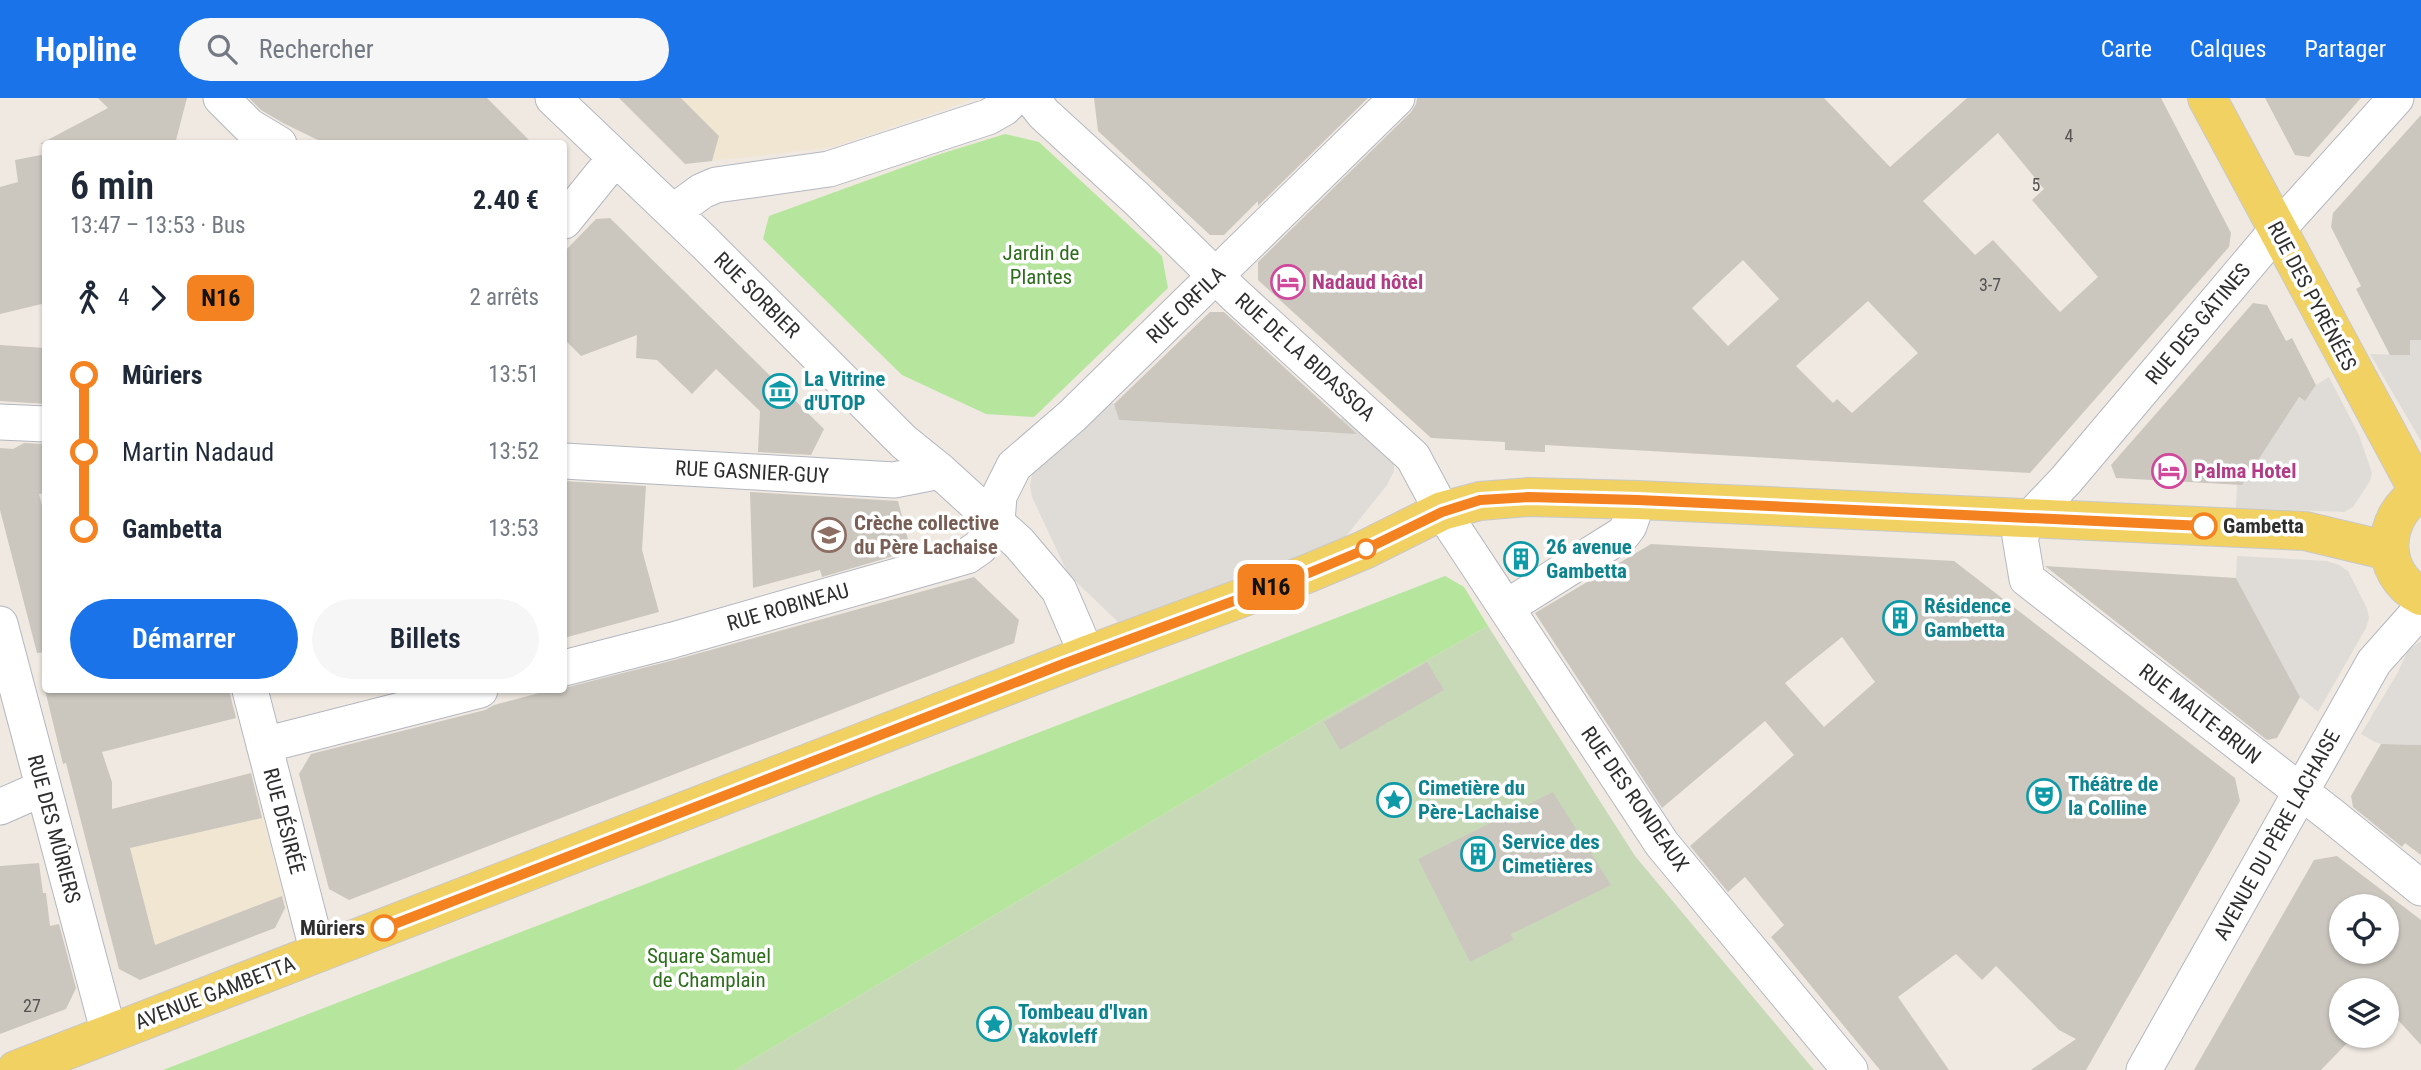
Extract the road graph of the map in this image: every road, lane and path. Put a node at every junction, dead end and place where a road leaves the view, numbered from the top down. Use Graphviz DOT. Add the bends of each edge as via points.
graph roads {
  1 [pos="221,98"];
  2 [pos="553,98"];
  3 [pos="1014,98"];
  4 [pos="1031,98"];
  5 [pos="1397,98"];
  6 [pos="2207,98"];
  7 [pos="2396,98"];
  8 [pos="272,140"];
  9 [pos="615,158"];
  10 [pos="578,184"];
  11 [pos="673,212"];
  12 [pos="567,213"];
  13 [pos="2277,230"];
  14 [pos="1216,275"];
  15 [pos="0,422"];
  16 [pos="42,424"];
  17 [pos="567,461"];
  18 [pos="940,471"];
  19 [pos="2420,492"];
  20 [pos="1638,500"];
  21 [pos="1442,512"];
  22 [pos="2029,519"];
  23 [pos="998,522"];
  24 [pos="2389,551"];
  25 [pos="2421,596"];
  26 [pos="1507,607"];
  27 [pos="2421,609"];
  28 [pos="0,624"];
  29 [pos="1087,655"];
  30 [pos="567,667"];
  31 [pos="251,693"];
  32 [pos="468,693"];
  33 [pos="264,745"];
  34 [pos="43,788"];
  35 [pos="2301,793"];
  36 [pos="0,807"];
  37 [pos="2421,888"];
  38 [pos="318,953"];
  39 [pos="109,1034"];
  40 [pos="16,1070"];
  41 [pos="1850,1070"];
  42 [pos="2144,1070"];
  1 -- 8 [label="street" via="249,126"];
  2 -- 9 [label="street, RUE SORBIER"];
  3 -- 11 [label="street" via="988,117 829,169 716,185"];
  4 -- 14 [label="street, RUE DE LA BIDASSOA"];
  5 -- 14 [label="street, RUE ORFILA"];
  6 -- 13 [label="main road, RUE DES PYRÉNÉES"];
  7 -- 13 [label="street, RUE DES GÂTINES"];
  9 -- 10 [label="street"];
  9 -- 11 [label="street, RUE SORBIER"];
  10 -- 12 [label="street"];
  11 -- 18 [label="street, RUE SORBIER" via="904,442"];
  13 -- 19 [label="main road, RUE DES PYRÉNÉES"];
  13 -- 22 [label="street, RUE DES GÂTINES"];
  14 -- 21 [label="street, RUE DE LA BIDASSOA" via="1413,457"];
  14 -- 23 [label="street, RUE ORFILA" via="1072,416 1014,466 999,496"];
  15 -- 16 [label="street"];
  17 -- 18 [label="street, RUE GASNIER-GUY" via="894,480"];
  18 -- 23 [label="street, RUE SORBIER"];
  19 -- 24 [label="main road" via="2395,517"];
  20 -- 21 [label="main road, AVENUE GAMBETTA" via="1529,497 1480,500"];
  20 -- 22 [label="main road, AVENUE GAMBETTA"];
  20 -- 26 [label="street" via="1623,534"];
  21 -- 26 [label="street, RUE DES RONDEAUX"];
  21 -- 29 [label="main road, AVENUE GAMBETTA" via="1304,575"];
  22 -- 24 [label="main road, AVENUE GAMBETTA" via="2311,531"];
  22 -- 35 [label="street, RUE MALTE-BRUN" via="2020,537 2027,579"];
  23 -- 29 [label="street, RUE SORBIER" via="1059,590"];
  23 -- 30 [label="street, RUE ROBINEAU" via="980,547 967,556"];
  24 -- 25 [label="main road" via="2402,581"];
  26 -- 41 [label="street, RUE DES RONDEAUX" via="1662,844"];
  27 -- 35 [label="street, AVENUE DU PÈRE LACHAISE" via="2374,662"];
  28 -- 34 [label="street, RUE DES MÛRIERS"];
  29 -- 38 [label="main road, AVENUE GAMBETTA"];
  31 -- 33 [label="street, RUE DÉSIRÉE"];
  32 -- 33 [label="street"];
  33 -- 38 [label="street, RUE DÉSIRÉE"];
  34 -- 36 [label="street"];
  34 -- 39 [label="street, RUE DES MÛRIERS"];
  35 -- 37 [label="street, RUE MALTE-BRUN"];
  35 -- 42 [label="street, AVENUE DU PÈRE LACHAISE"];
  38 -- 39 [label="main road, AVENUE GAMBETTA"];
  39 -- 40 [label="main road, AVENUE GAMBETTA"];
}
